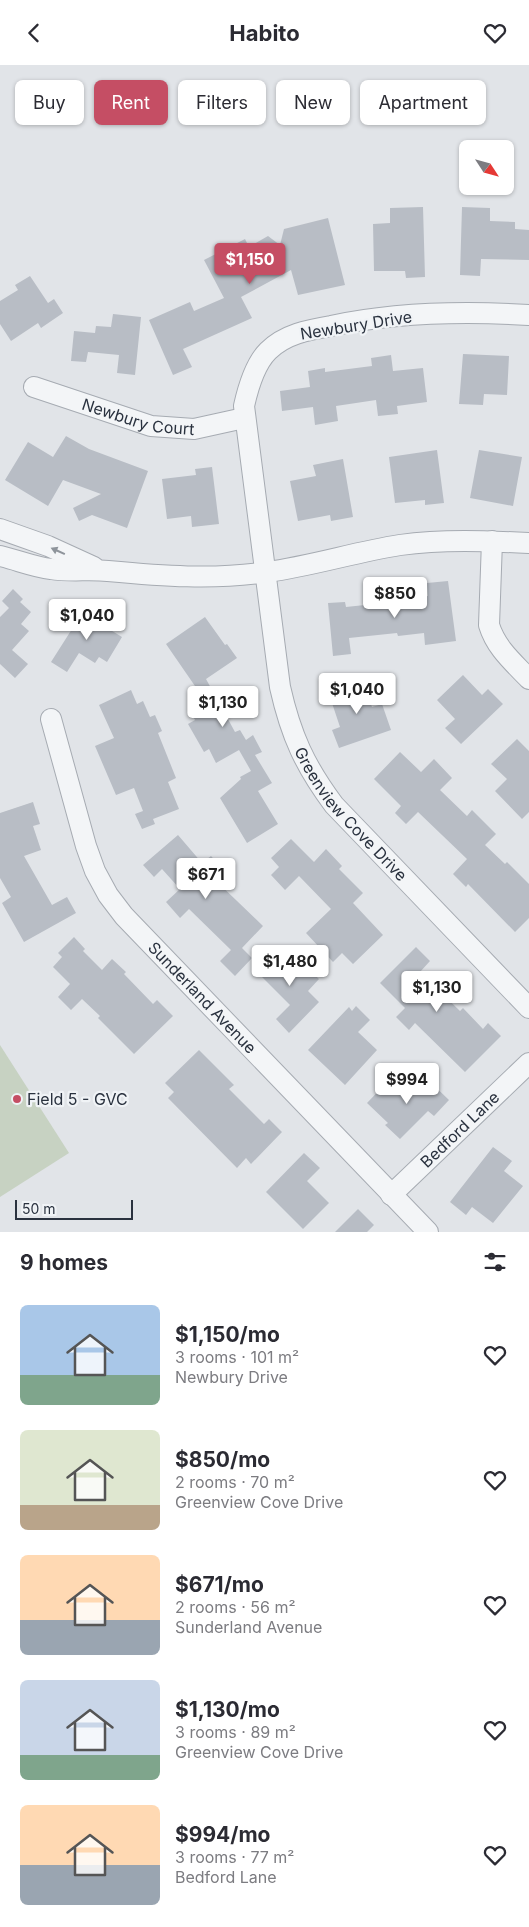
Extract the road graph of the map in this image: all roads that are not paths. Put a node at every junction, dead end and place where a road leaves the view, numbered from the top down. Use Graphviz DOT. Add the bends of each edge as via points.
graph roads {
  1 [pos="529,315"];
  2 [pos="34,387"];
  3 [pos="244,418"];
  4 [pos="0,529"];
  5 [pos="492,541"];
  6 [pos="529,543"];
  7 [pos="0,556"];
  8 [pos="102,571"];
  9 [pos="265,573"];
  10 [pos="529,679"];
  11 [pos="51,719"];
  12 [pos="529,1008"];
  13 [pos="529,1063"];
  14 [pos="392,1195"];
  15 [pos="428,1232"];
  1 -- 3 [label="street, Newbury Drive" via="432,313 343,323 290,336 269,349 261,359 246,394"];
  2 -- 3 [label="street, Newbury Court" via="151,426 194,429"];
  3 -- 9 [label="street, Newbury Drive"];
  8 -- 4 [label="street, one-way" via="48,546"];
  5 -- 6 [label="street"];
  5 -- 9 [label="street" via="402,545"];
  5 -- 10 [label="street" via="489,625 499,647"];
  7 -- 8 [label="street" via="51,569"];
  8 -- 9 [label="street" via="172,577"];
  9 -- 12 [label="street, Greenview Cove Drive" via="287,719 315,779 334,805"];
  11 -- 14 [label="street, Sunderland Avenue" via="86,846 108,895 124,916"];
  13 -- 14 [label="street, Bedford Lane"];
  14 -- 15 [label="street, Sunderland Avenue"];
}
